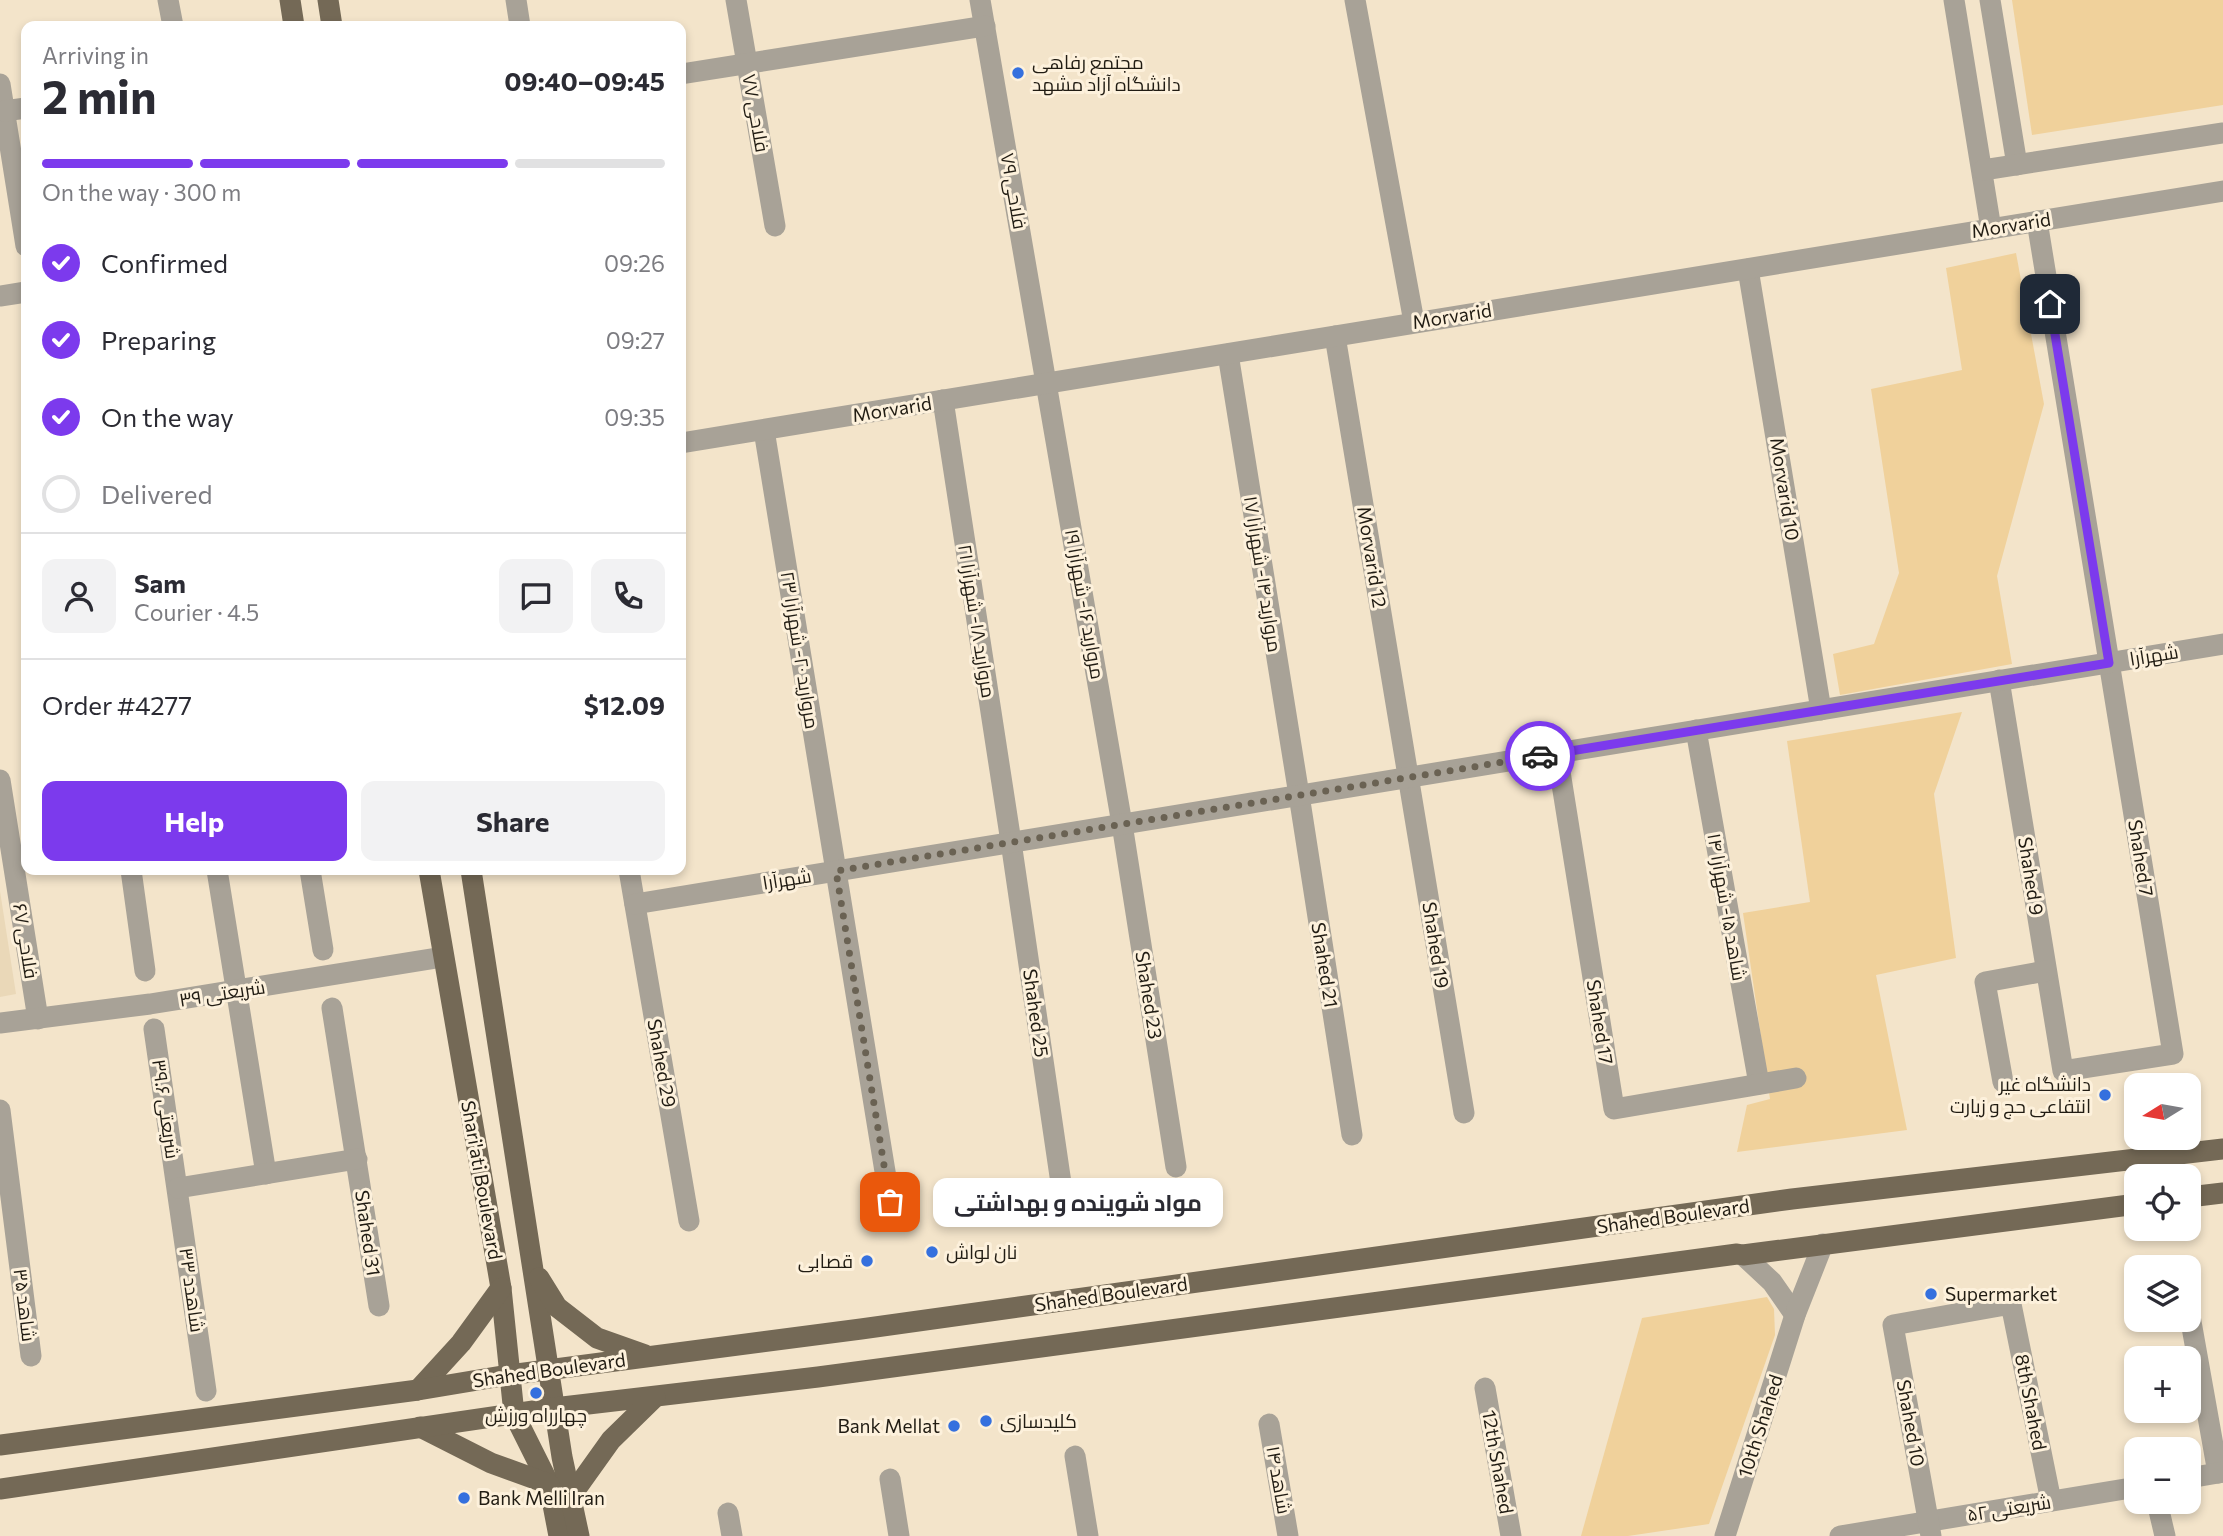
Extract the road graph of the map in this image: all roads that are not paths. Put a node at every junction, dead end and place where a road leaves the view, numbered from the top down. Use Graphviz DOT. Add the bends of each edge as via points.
graph roads {
  1 [pos="169,0"];
  2 [pos="290,0"];
  3 [pos="328,0"];
  4 [pos="516,0"];
  5 [pos="736,0"];
  6 [pos="980,0"];
  7 [pos="1355,0"];
  8 [pos="1954,0"];
  9 [pos="1990,0"];
  10 [pos="172,21"];
  11 [pos="293,21"];
  12 [pos="331,21"];
  13 [pos="519,21"];
  14 [pos="985,26"];
  15 [pos="747,64"];
  16 [pos="686,73"];
  17 [pos="0,84"];
  18 [pos="21,109"];
  19 [pos="4,111"];
  20 [pos="2223,133"];
  21 [pos="2017,165"];
  22 [pos="1983,170"];
  23 [pos="2223,191"];
  24 [pos="21,215"];
  25 [pos="2037,221"];
  26 [pos="775,226"];
  27 [pos="1991,229"];
  28 [pos="1748,269"];
  29 [pos="21,293"];
  30 [pos="0,296"];
  31 [pos="1414,322"];
  32 [pos="1335,336"];
  33 [pos="1227,354"];
  34 [pos="1047,383"];
  35 [pos="943,400"];
  36 [pos="764,430"];
  37 [pos="686,442"];
  38 [pos="2223,644"];
  39 [pos="2109,663"];
  40 [pos="1999,680"];
  41 [pos="1821,710"];
  42 [pos="1696,730"];
  43 [pos="1557,753"];
  44 [pos="1408,777"];
  45 [pos="0,780"];
  46 [pos="1299,795"];
  47 [pos="1122,824"];
  48 [pos="1011,842"];
  49 [pos="836,871"];
  50 [pos="132,875"];
  51 [pos="218,875"];
  52 [pos="311,875"];
  53 [pos="430,875"];
  54 [pos="472,875"];
  55 [pos="630,875"];
  56 [pos="635,904"];
  57 [pos="323,950"];
  58 [pos="443,957"];
  59 [pos="145,971"];
  60 [pos="2046,971"];
  61 [pos="236,991"];
  62 [pos="332,1008"];
  63 [pos="38,1019"];
  64 [pos="0,1023"];
  65 [pos="154,1029"];
  66 [pos="2063,1072"];
  67 [pos="1796,1078"];
  68 [pos="2003,1082"];
  69 [pos="1759,1084"];
  70 [pos="0,1110"];
  71 [pos="1464,1113"];
  72 [pos="1352,1136"];
  73 [pos="2223,1149"];
  74 [pos="357,1159"];
  75 [pos="1176,1167"];
  76 [pos="266,1174"];
  77 [pos="1061,1183"];
  78 [pos="178,1188"];
  79 [pos="2223,1193"];
  80 [pos="2201,1196"];
  81 [pos="890,1202"];
  82 [pos="2124,1206"];
  83 [pos="6,1213"];
  84 [pos="689,1222"];
  85 [pos="1823,1244"];
  86 [pos="1743,1255"];
  87 [pos="534,1269"];
  88 [pos="501,1288"];
  89 [pos="2011,1304"];
  90 [pos="379,1306"];
  91 [pos="1795,1315"];
  92 [pos="2193,1332"];
  93 [pos="31,1356"];
  94 [pos="651,1357"];
  95 [pos="549,1370"];
  96 [pos="508,1375"];
  97 [pos="1485,1388"];
  98 [pos="418,1390"];
  99 [pos="206,1391"];
  100 [pos="655,1397"];
  101 [pos="555,1408"];
  102 [pos="514,1414"];
  103 [pos="1269,1424"];
  104 [pos="420,1427"];
  105 [pos="0,1445"];
  106 [pos="1075,1455"];
  107 [pos="2221,1473"];
  108 [pos="2201,1476"];
  109 [pos="890,1479"];
  110 [pos="549,1484"];
  111 [pos="0,1489"];
  112 [pos="2124,1489"];
  113 [pos="571,1496"];
  114 [pos="2051,1501"];
  115 [pos="729,1513"];
  116 [pos="2160,1514"];
  117 [pos="1930,1529"];
  118 [pos="559,1536"];
  119 [pos="579,1536"];
  120 [pos="732,1536"];
  121 [pos="899,1536"];
  122 [pos="1087,1536"];
  123 [pos="1288,1536"];
  124 [pos="1511,1536"];
  125 [pos="1725,1536"];
  126 [pos="1840,1536"];
  127 [pos="2165,1536"];
  1 -- 10 [label="street"];
  2 -- 11 [label="main road"];
  3 -- 12 [label="main road"];
  4 -- 13 [label="street"];
  5 -- 15 [label="street, فلاحی ۷۷"];
  6 -- 14 [label="street, فلاحی ۷۹"];
  7 -- 31 [label="street"];
  8 -- 22 [label="street"];
  9 -- 21 [label="street"];
  14 -- 15 [label="street"];
  14 -- 34 [label="street, فلاحی ۷۹"];
  15 -- 16 [label="street"];
  15 -- 26 [label="street, فلاحی ۷۷"];
  17 -- 19 [label="street"];
  18 -- 19 [label="street"];
  19 -- 24 [label="street"];
  20 -- 21 [label="street"];
  21 -- 22 [label="street"];
  22 -- 27 [label="street"];
  23 -- 25 [label="street, Morvarid"];
  25 -- 27 [label="street, Morvarid"];
  25 -- 39 [label="street, Shahed 7"];
  27 -- 28 [label="street, Morvarid"];
  28 -- 31 [label="street, Morvarid"];
  28 -- 41 [label="street, Morvarid 10"];
  29 -- 30 [label="street"];
  31 -- 32 [label="street, Morvarid"];
  32 -- 33 [label="street, Morvarid"];
  32 -- 44 [label="street, Morvarid 12"];
  33 -- 34 [label="street, Morvarid"];
  33 -- 46 [label="street, مروارید ۱۴- شهرآرا ۱۷"];
  34 -- 35 [label="street, Morvarid"];
  34 -- 47 [label="street, مروارید ۱۶- شهرآرا ۱۹"];
  35 -- 36 [label="street, Morvarid"];
  35 -- 48 [label="street, مروارید ۱۸- شهرآرا ۲۱"];
  36 -- 37 [label="street, Morvarid"];
  36 -- 49 [label="street, مروارید ۲۰- شهرآرا ۲۳"];
  38 -- 39 [label="street, شهرآرا"];
  39 -- 40 [label="street, شهرآرا"];
  39 -- 66 [label="street, Shahed 7" via="2173,1054"];
  40 -- 41 [label="street, شهرآرا"];
  40 -- 60 [label="street, Shahed 9"];
  41 -- 42 [label="street, شهرآرا"];
  42 -- 43 [label="street, شهرآرا"];
  42 -- 69 [label="street, شاهد ۱۵- شهرآرا ۱۴"];
  43 -- 44 [label="street, شهرآرا"];
  43 -- 69 [label="street, Shahed 17" via="1614,1109"];
  44 -- 46 [label="street, شهرآرا"];
  44 -- 71 [label="street, Shahed 19"];
  45 -- 63 [label="street, فلاحی ۶۷"];
  46 -- 47 [label="street, شهرآرا"];
  46 -- 72 [label="street, Shahed 21"];
  47 -- 48 [label="street, شهرآرا"];
  47 -- 75 [label="street, Shahed 23"];
  48 -- 49 [label="street, شهرآرا"];
  48 -- 77 [label="street, Shahed 25"];
  49 -- 56 [label="street, شهرآرا"];
  49 -- 81 [label="street, مروارید ۲۰- شهرآرا ۲۳"];
  50 -- 59 [label="street"];
  51 -- 61 [label="street"];
  52 -- 57 [label="street"];
  53 -- 58 [label="main road, Shari'ati Boulevard"];
  54 -- 87 [label="main road, Shari'ati Boulevard"];
  55 -- 56 [label="street, Shahed 29"];
  56 -- 84 [label="street, Shahed 29"];
  58 -- 61 [label="street, شریعتی ۳۹"];
  58 -- 88 [label="main road, Shari'ati Boulevard"];
  60 -- 66 [label="street, Shahed 9"];
  60 -- 68 [label="street" via="1985,982"];
  61 -- 63 [label="street, شریعتی ۳۹"];
  61 -- 76 [label="street"];
  62 -- 74 [label="street, Shahed 31"];
  63 -- 64 [label="street, شریعتی ۳۹"];
  65 -- 78 [label="street, شریعتی ۳۹.۶"];
  67 -- 69 [label="street, Shahed 17"];
  70 -- 83 [label="street, شاهد ۳۵"];
  73 -- 94 [label="main road, Shahed Boulevard" via="1792,1199"];
  74 -- 76 [label="street"];
  74 -- 90 [label="street, Shahed 31"];
  76 -- 78 [label="street"];
  78 -- 99 [label="street, شاهدد ۳۳"];
  79 -- 80 [label="main road"];
  82 -- 85 [label="main road, Shahed Boulevard"];
  83 -- 93 [label="street, شاهد ۳۵"];
  85 -- 86 [label="main road, Shahed Boulevard"];
  85 -- 91 [label="street, 10th Shahed"];
  86 -- 91 [label="street" via="1772,1282"];
  86 -- 100 [label="main road, Shahed Boulevard"];
  87 -- 94 [label="main road" via="557,1307 597,1338"];
  87 -- 95 [label="main road, Shari'ati Boulevard"];
  88 -- 96 [label="main road, Shari'ati Boulevard"];
  88 -- 98 [label="main road" via="461,1343"];
  89 -- 114 [label="street, 8th Shahed"];
  89 -- 117 [label="street, Shahed 10" via="1893,1325"];
  91 -- 125 [label="street, 10th Shahed"];
  92 -- 107 [label="street"];
  94 -- 95 [label="main road, Shahed Boulevard"];
  95 -- 96 [label="main road, Shahed Boulevard"];
  95 -- 101 [label="main road, Shari'ati Boulevard"];
  96 -- 98 [label="main road, Shahed Boulevard"];
  96 -- 102 [label="main road, Shari'ati Boulevard"];
  97 -- 124 [label="street, 12th Shahed"];
  98 -- 105 [label="main road, Shahed Boulevard"];
  100 -- 101 [label="main road, Shahed Boulevard"];
  100 -- 113 [label="main road" via="611,1440"];
  101 -- 102 [label="main road, Shahed Boulevard"];
  101 -- 113 [label="main road, Shari'ati Boulevard"];
  102 -- 104 [label="main road, Shahed Boulevard"];
  102 -- 110 [label="main road, Shari'ati Boulevard"];
  103 -- 123 [label="street, شاهد ۱۴"];
  104 -- 110 [label="main road" via="491,1463"];
  104 -- 111 [label="main road, Shahed Boulevard"];
  106 -- 122 [label="street"];
  107 -- 108 [label="street"];
  109 -- 121 [label="street"];
  110 -- 118 [label="main road, Shari'ati Boulevard"];
  112 -- 114 [label="street, شریعتی ۵۲"];
  113 -- 119 [label="main road, Shari'ati Boulevard"];
  114 -- 117 [label="street, شریعتی ۵۲"];
  115 -- 120 [label="street"];
  116 -- 127 [label="street"];
  117 -- 126 [label="street, شریعتی ۵۲"];
}
